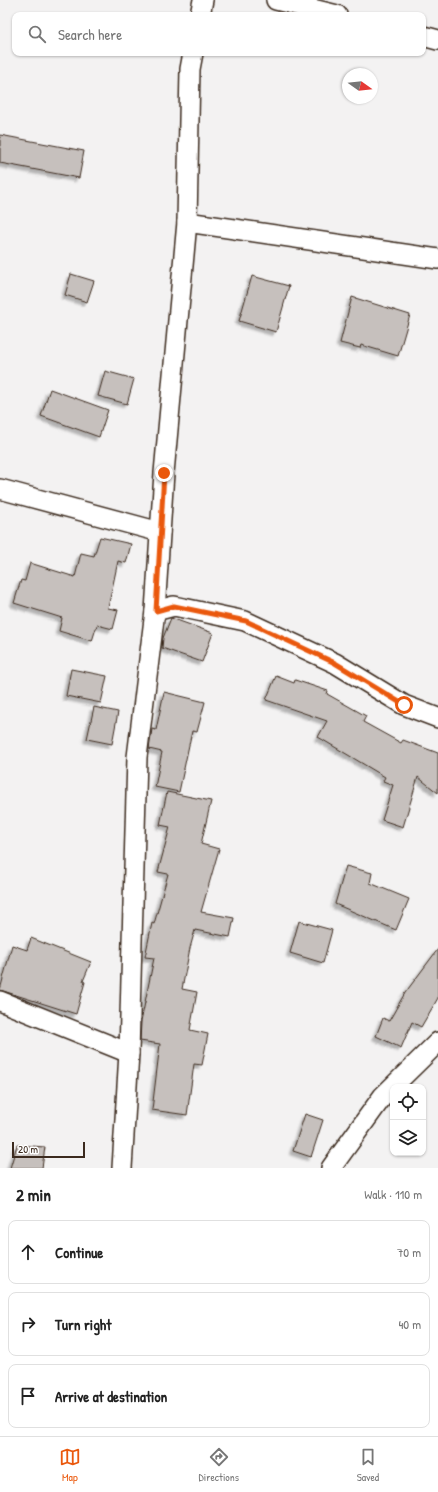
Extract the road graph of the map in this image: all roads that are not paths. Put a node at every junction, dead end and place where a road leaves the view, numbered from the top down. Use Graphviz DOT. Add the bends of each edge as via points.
graph roads {
  1 [pos="203,0"];
  2 [pos="276,0"];
  3 [pos="201,12"];
  4 [pos="325,12"];
  5 [pos="426,37"];
  6 [pos="438,40"];
  7 [pos="192,56"];
  8 [pos="186,222"];
  9 [pos="438,259"];
  10 [pos="0,489"];
  11 [pos="160,532"];
  12 [pos="156,611"];
  13 [pos="438,718"];
  14 [pos="0,1001"];
  15 [pos="438,1042"];
  16 [pos="129,1052"];
  17 [pos="122,1168"];
  18 [pos="331,1168"];
  1 -- 3 [label="street"];
  2 -- 4 [label="street"];
  5 -- 6 [label="street"];
  7 -- 8 [label="street"];
  8 -- 9 [label="street"];
  8 -- 11 [label="street"];
  10 -- 11 [label="street"];
  11 -- 12 [label="street"];
  12 -- 13 [label="street" via="174,606 246,621 335,663 404,705"];
  12 -- 16 [label="street" via="137,757"];
  14 -- 16 [label="street"];
  15 -- 18 [label="street" via="383,1096"];
  16 -- 17 [label="street"];
}
